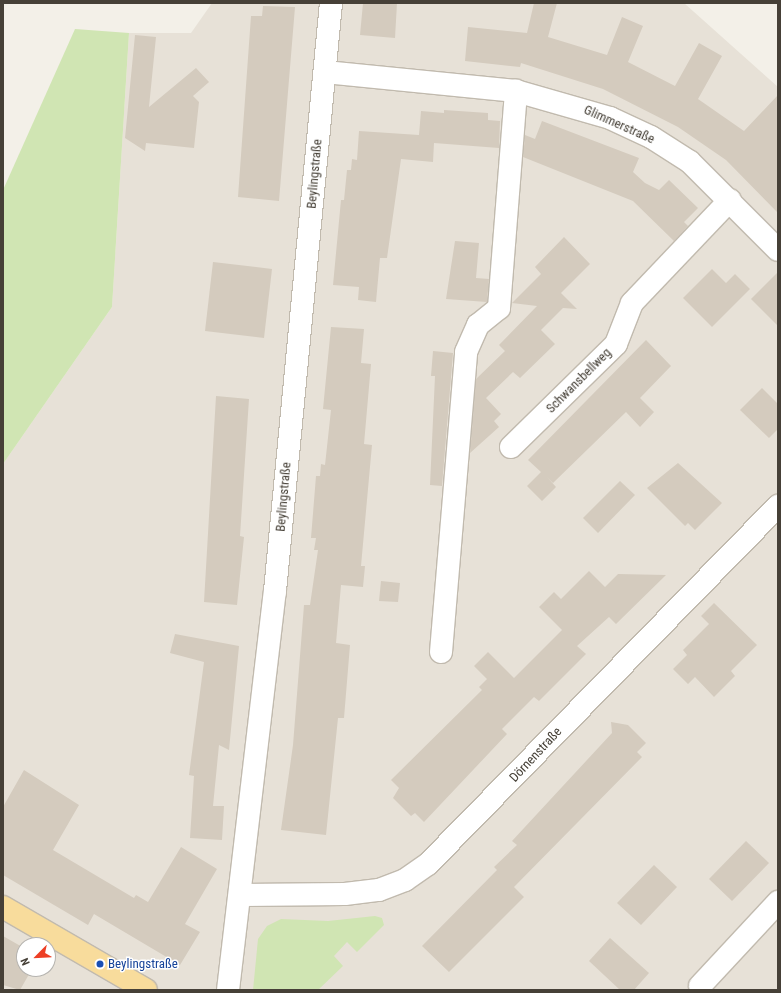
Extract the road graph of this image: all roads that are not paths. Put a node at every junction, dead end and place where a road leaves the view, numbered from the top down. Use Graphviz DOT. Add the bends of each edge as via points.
graph roads {
  1 [pos="331,3"];
  2 [pos="325,72"];
  3 [pos="516,91"];
  4 [pos="730,200"];
  5 [pos="778,250"];
  6 [pos="511,448"];
  7 [pos="778,506"];
  8 [pos="441,652"];
  9 [pos="242,895"];
  10 [pos="778,902"];
  11 [pos="3,907"];
  12 [pos="700,986"];
  13 [pos="146,990"];
  14 [pos="228,990"];
  1 -- 2 [label="street, Beylingstraße"];
  2 -- 3 [label="street, Glimmerstraße"];
  2 -- 9 [label="street, Beylingstraße" via="275,591"];
  3 -- 4 [label="street, Glimmerstraße" via="574,105 651,137 690,162"];
  3 -- 8 [label="street" via="499,308 478,325 466,352"];
  4 -- 5 [label="street, Glimmerstraße"];
  4 -- 6 [label="street, Schwansbellweg" via="632,303 616,344"];
  7 -- 9 [label="street, Dörnenstraße" via="428,864 405,880 379,890 345,894"];
  9 -- 14 [label="street, Beylingstraße"];
  10 -- 12 [label="street"];
  11 -- 13 [label="main road"];
}
